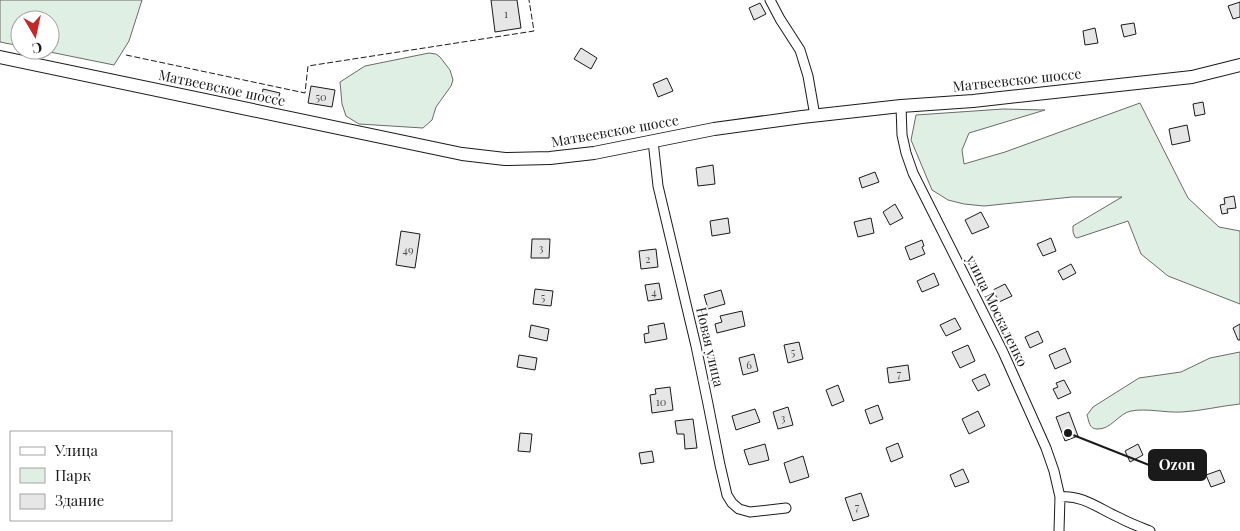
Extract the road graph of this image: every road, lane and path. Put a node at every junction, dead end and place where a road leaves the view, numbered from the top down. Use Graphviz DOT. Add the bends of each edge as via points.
graph roads {
  1 [pos="770,0"];
  2 [pos="0,57"];
  3 [pos="1240,65"];
  4 [pos="901,106"];
  5 [pos="815,116"];
  6 [pos="652,141"];
  7 [pos="1060,497"];
  8 [pos="786,508"];
  9 [pos="1059,531"];
  10 [pos="1150,531"];
  1 -- 5 [label="street" via="800,50"];
  2 -- 6 [label="main road, Матвеевское шоссе" via="462,154 505,159 550,158"];
  3 -- 4 [label="main road, Матвеевское шоссе" via="1192,77"];
  4 -- 5 [label="main road, Матвеевское шоссе"];
  4 -- 7 [label="street, улица Москаленко" via="902,135 913,173 1028,407 1046,448"];
  5 -- 6 [label="main road, Матвеевское шоссе"];
  6 -- 8 [label="street, Новая улица" via="658,186 727,495 739,509 750,512"];
  7 -- 9 [label="street, улица Москаленко"];
  7 -- 10 [label="street" via="1085,500"];
}
